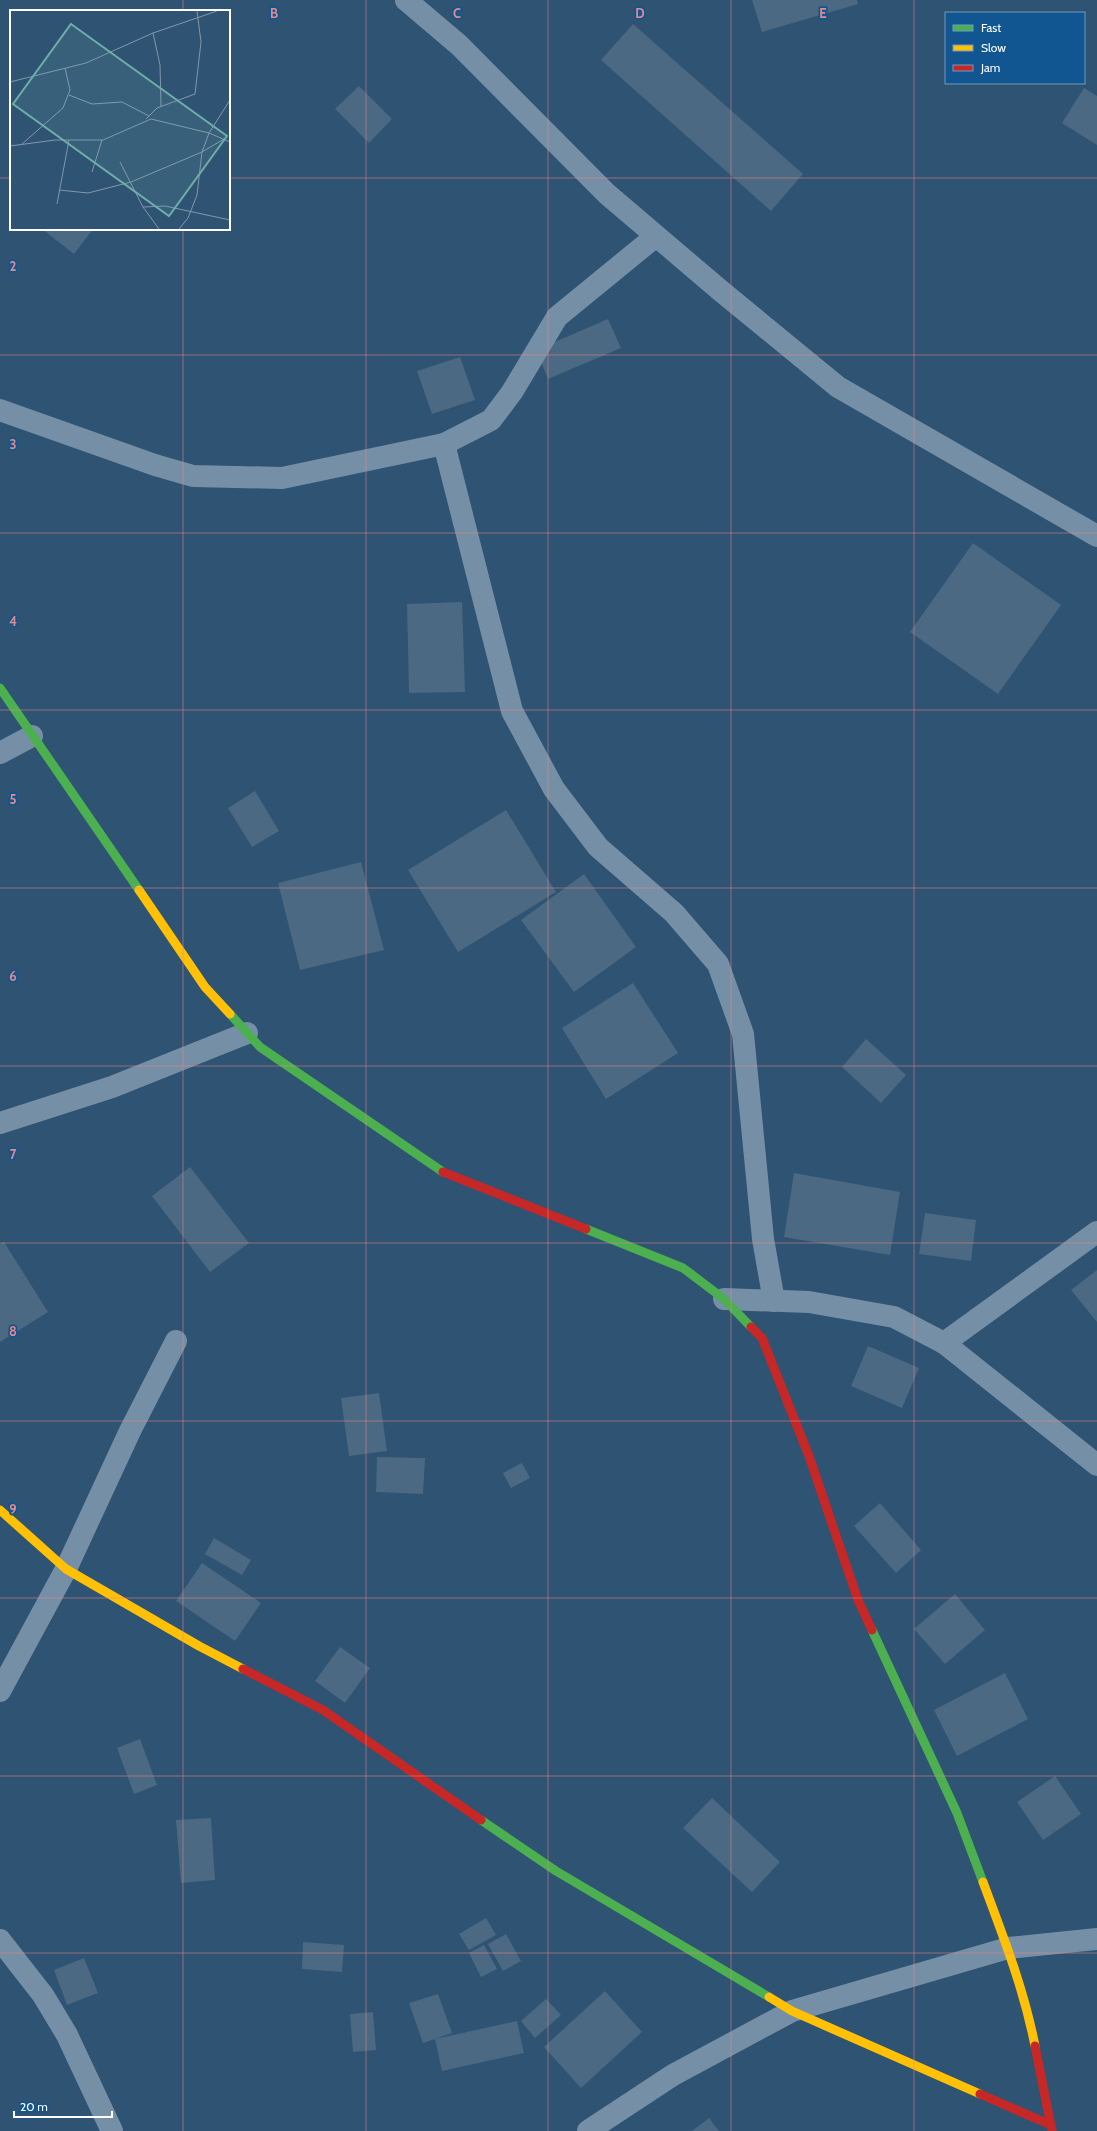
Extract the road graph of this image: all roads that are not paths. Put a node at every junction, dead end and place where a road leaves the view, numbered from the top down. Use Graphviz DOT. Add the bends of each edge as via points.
graph roads {
  1 [pos="406,0"];
  2 [pos="656,236"];
  3 [pos="0,410"];
  4 [pos="444,444"];
  5 [pos="1097,536"];
  6 [pos="0,688"];
  7 [pos="32,736"];
  8 [pos="0,753"];
  9 [pos="247,1033"];
  10 [pos="0,1123"];
  11 [pos="1097,1232"];
  12 [pos="724,1298"];
  13 [pos="774,1300"];
  14 [pos="176,1341"];
  15 [pos="944,1343"];
  16 [pos="1097,1465"];
  17 [pos="0,1510"];
  18 [pos="66,1569"];
  19 [pos="0,1691"];
  20 [pos="0,1940"];
  21 [pos="1097,1940"];
  22 [pos="1008,1948"];
  23 [pos="792,2011"];
  24 [pos="1052,2128"];
  25 [pos="112,2131"];
  26 [pos="588,2131"];
  1 -- 2 [label="street" via="459,46 607,194"];
  2 -- 4 [label="street" via="557,317 512,392 491,420"];
  2 -- 5 [label="street" via="838,387"];
  3 -- 4 [label="street" via="193,476 282,478"];
  4 -- 13 [label="street" via="512,711 554,789 598,847 674,913 718,964 743,1034 763,1239"];
  6 -- 7 [label="street"];
  7 -- 8 [label="street"];
  7 -- 9 [label="street" via="205,987"];
  9 -- 10 [label="street" via="112,1087"];
  9 -- 12 [label="street" via="260,1046 445,1173 683,1268"];
  11 -- 15 [label="street"];
  12 -- 13 [label="street"];
  12 -- 22 [label="street" via="762,1338 809,1456 858,1600 957,1813"];
  13 -- 15 [label="street" via="809,1302 894,1317"];
  14 -- 18 [label="street" via="130,1431"];
  15 -- 16 [label="street"];
  17 -- 18 [label="street"];
  18 -- 19 [label="street"];
  18 -- 23 [label="street" via="199,1646 323,1710 556,1870"];
  20 -- 25 [label="street" via="43,1995 67,2035"];
  21 -- 22 [label="street"];
  22 -- 23 [label="street"];
  22 -- 24 [label="street" via="1030,2020"];
  23 -- 24 [label="street"];
  23 -- 26 [label="street" via="673,2075"];
}
